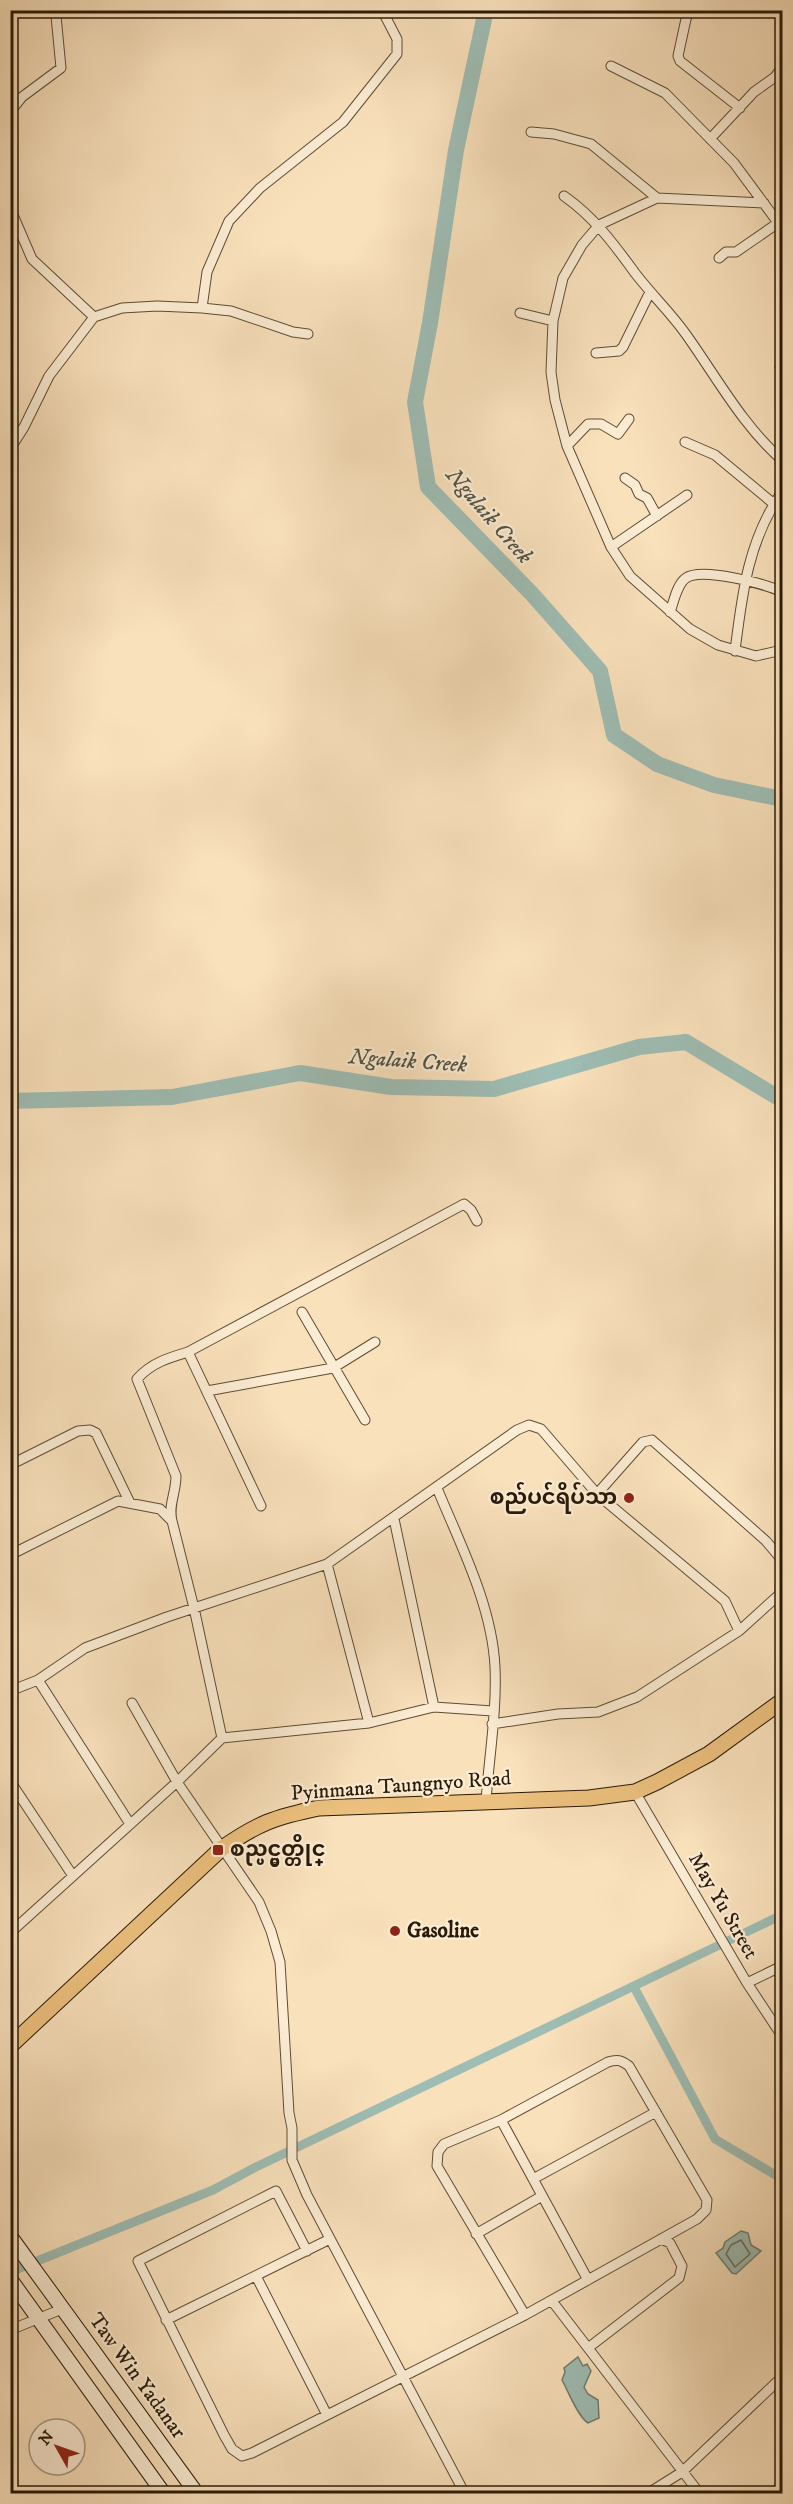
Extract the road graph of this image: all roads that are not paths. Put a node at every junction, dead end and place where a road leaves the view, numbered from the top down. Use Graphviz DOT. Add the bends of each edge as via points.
graph roads {
  1 [pos="62,10"];
  2 [pos="382,10"];
  3 [pos="690,10"];
  4 [pos="611,66"];
  5 [pos="783,67"];
  6 [pos="740,108"];
  7 [pos="10,112"];
  8 [pos="531,132"];
  9 [pos="710,139"];
  10 [pos="564,196"];
  11 [pos="657,198"];
  12 [pos="764,203"];
  13 [pos="10,208"];
  14 [pos="599,225"];
  15 [pos="780,225"];
  16 [pos="719,258"];
  17 [pos="650,292"];
  18 [pos="202,308"];
  19 [pos="520,313"];
  20 [pos="94,317"];
  21 [pos="553,321"];
  22 [pos="308,334"];
  23 [pos="596,353"];
  24 [pos="629,420"];
  25 [pos="685,442"];
  26 [pos="567,446"];
  27 [pos="10,449"];
  28 [pos="783,460"];
  29 [pos="625,478"];
  30 [pos="783,492"];
  31 [pos="687,495"];
  32 [pos="774,504"];
  33 [pos="657,516"];
  34 [pos="611,547"];
  35 [pos="744,581"];
  36 [pos="783,592"];
  37 [pos="670,612"];
  38 [pos="783,650"];
  39 [pos="735,651"];
  40 [pos="477,1221"];
  41 [pos="302,1312"];
  42 [pos="375,1342"];
  43 [pos="188,1352"];
  44 [pos="334,1367"];
  45 [pos="207,1391"];
  46 [pos="364,1420"];
  47 [pos="10,1465"];
  48 [pos="437,1488"];
  49 [pos="597,1494"];
  50 [pos="130,1503"];
  51 [pos="261,1506"];
  52 [pos="394,1519"];
  53 [pos="172,1521"];
  54 [pos="10,1555"];
  55 [pos="783,1560"];
  56 [pos="327,1564"];
  57 [pos="783,1592"];
  58 [pos="194,1608"];
  59 [pos="739,1631"];
  60 [pos="38,1680"];
  61 [pos="10,1691"];
  62 [pos="783,1701"];
  63 [pos="132,1703"];
  64 [pos="434,1707"];
  65 [pos="493,1711"];
  66 [pos="369,1722"];
  67 [pos="492,1724"];
  68 [pos="222,1738"];
  69 [pos="10,1781"];
  70 [pos="177,1782"];
  71 [pos="635,1792"];
  72 [pos="486,1801"];
  73 [pos="130,1824"];
  74 [pos="221,1849"];
  75 [pos="73,1876"];
  76 [pos="10,1933"];
  77 [pos="783,1966"];
  78 [pos="747,1983"];
  79 [pos="783,2036"];
  80 [pos="10,2046"];
  81 [pos="656,2112"];
  82 [pos="501,2120"];
  83 [pos="533,2179"];
  84 [pos="542,2196"];
  85 [pos="476,2234"];
  86 [pos="330,2239"];
  87 [pos="661,2239"];
  88 [pos="14,2241"];
  89 [pos="307,2250"];
  90 [pos="256,2276"];
  91 [pos="588,2280"];
  92 [pos="15,2285"];
  93 [pos="552,2301"];
  94 [pos="63,2309"];
  95 [pos="525,2315"];
  96 [pos="39,2318"];
  97 [pos="166,2320"];
  98 [pos="10,2330"];
  99 [pos="588,2348"];
  100 [pos="403,2377"];
  101 [pos="783,2377"];
  102 [pos="327,2415"];
  103 [pos="682,2472"];
  104 [pos="164,2493"];
  105 [pos="197,2493"];
  106 [pos="465,2493"];
  107 [pos="647,2493"];
  108 [pos="700,2493"];
  1 -- 7 [label="street" via="56,16 61,68 22,97"];
  2 -- 18 [label="street" via="397,39 396,54 343,122 260,188 229,221 207,272"];
  3 -- 6 [label="street" via="680,61"];
  4 -- 9 [label="street" via="665,93"];
  5 -- 6 [label="street"];
  6 -- 9 [label="street"];
  8 -- 11 [label="street" via="591,144"];
  9 -- 12 [label="street"];
  10 -- 14 [label="street"];
  11 -- 12 [label="street"];
  11 -- 14 [label="street"];
  12 -- 15 [label="street"];
  13 -- 20 [label="street" via="32,259"];
  14 -- 17 [label="street"];
  14 -- 21 [label="street" via="582,245 563,279"];
  15 -- 16 [label="street"];
  17 -- 23 [label="street" via="623,347 619,351"];
  17 -- 28 [label="street" via="684,331 755,432"];
  18 -- 20 [label="street" via="122,308"];
  18 -- 22 [label="street" via="231,310"];
  19 -- 21 [label="street"];
  20 -- 27 [label="street" via="49,376"];
  21 -- 26 [label="street" via="552,382"];
  24 -- 26 [label="street" via="618,434 601,424 588,424"];
  25 -- 32 [label="street" via="715,455"];
  26 -- 34 [label="street"];
  29 -- 33 [label="street" via="635,485 639,495 647,498"];
  30 -- 32 [label="street"];
  31 -- 33 [label="street"];
  32 -- 35 [label="street" via="755,544"];
  33 -- 34 [label="street"];
  34 -- 37 [label="street" via="630,576"];
  35 -- 36 [label="street"];
  35 -- 37 [label="street" via="701,574 687,577"];
  35 -- 39 [label="street"];
  37 -- 39 [label="street" via="705,639"];
  38 -- 39 [label="street" via="756,656"];
  40 -- 43 [label="street" via="464,1204"];
  41 -- 44 [label="street"];
  42 -- 44 [label="street"];
  43 -- 45 [label="street"];
  43 -- 53 [label="street" via="164,1359 144,1370 137,1379 176,1476 169,1511"];
  44 -- 45 [label="street"];
  44 -- 46 [label="street"];
  45 -- 51 [label="street"];
  47 -- 50 [label="street" via="78,1431 90,1430 96,1433"];
  48 -- 49 [label="street" via="529,1425 541,1429"];
  48 -- 52 [label="street"];
  48 -- 65 [label="street" via="490,1627 495,1667"];
  49 -- 55 [label="street" via="643,1442 652,1440"];
  49 -- 59 [label="street" via="725,1601"];
  50 -- 53 [label="street" via="160,1509"];
  50 -- 54 [label="street" via="118,1502"];
  52 -- 56 [label="street"];
  52 -- 64 [label="street"];
  53 -- 58 [label="street"];
  56 -- 58 [label="street"];
  56 -- 66 [label="street"];
  57 -- 59 [label="street"];
  58 -- 60 [label="street" via="86,1648"];
  58 -- 68 [label="street"];
  59 -- 67 [label="street" via="637,1697 598,1712"];
  60 -- 61 [label="street"];
  60 -- 73 [label="street"];
  62 -- 71 [label="main road, Pyinmana Taungnyo Road" via="709,1754"];
  63 -- 70 [label="street"];
  64 -- 65 [label="street"];
  64 -- 66 [label="street"];
  65 -- 67 [label="street"];
  66 -- 68 [label="street"];
  67 -- 72 [label="street"];
  68 -- 70 [label="street"];
  69 -- 75 [label="street"];
  70 -- 73 [label="street"];
  70 -- 74 [label="street"];
  71 -- 72 [label="main road, Pyinmana Taungnyo Road" via="589,1798"];
  71 -- 78 [label="street, May Yu Street"];
  72 -- 74 [label="main road, Pyinmana Taungnyo Road" via="319,1808 278,1816 249,1829"];
  73 -- 75 [label="street"];
  74 -- 80 [label="main road, Pyinmana Taungnyo Road"];
  74 -- 86 [label="street" via="259,1902 280,1962 292,2160"];
  75 -- 76 [label="street"];
  77 -- 78 [label="street"];
  78 -- 79 [label="street, May Yu Street"];
  81 -- 82 [label="street" via="629,2066 616,2059"];
  81 -- 83 [label="street"];
  81 -- 87 [label="street" via="707,2200 706,2210 697,2218"];
  82 -- 83 [label="street"];
  82 -- 85 [label="street" via="455,2138 438,2152 437,2166"];
  83 -- 84 [label="street"];
  84 -- 85 [label="street"];
  84 -- 91 [label="street"];
  85 -- 95 [label="street"];
  86 -- 89 [label="street"];
  86 -- 100 [label="street"];
  87 -- 91 [label="street"];
  87 -- 99 [label="street" via="670,2243 682,2266 679,2278"];
  88 -- 94 [label="main road, Taw Win Yadanar"];
  89 -- 90 [label="street"];
  89 -- 97 [label="street" via="276,2191 138,2262"];
  90 -- 97 [label="street"];
  90 -- 102 [label="street"];
  91 -- 93 [label="street"];
  92 -- 96 [label="main road"];
  93 -- 95 [label="street"];
  93 -- 99 [label="street"];
  94 -- 96 [label="street"];
  94 -- 105 [label="main road, Taw Win Yadanar"];
  95 -- 100 [label="street"];
  96 -- 98 [label="street"];
  96 -- 104 [label="main road"];
  97 -- 102 [label="street" via="232,2449 242,2456"];
  99 -- 103 [label="street"];
  100 -- 102 [label="street"];
  100 -- 106 [label="street"];
  101 -- 103 [label="street"];
  103 -- 107 [label="street"];
  103 -- 108 [label="street"];
}
